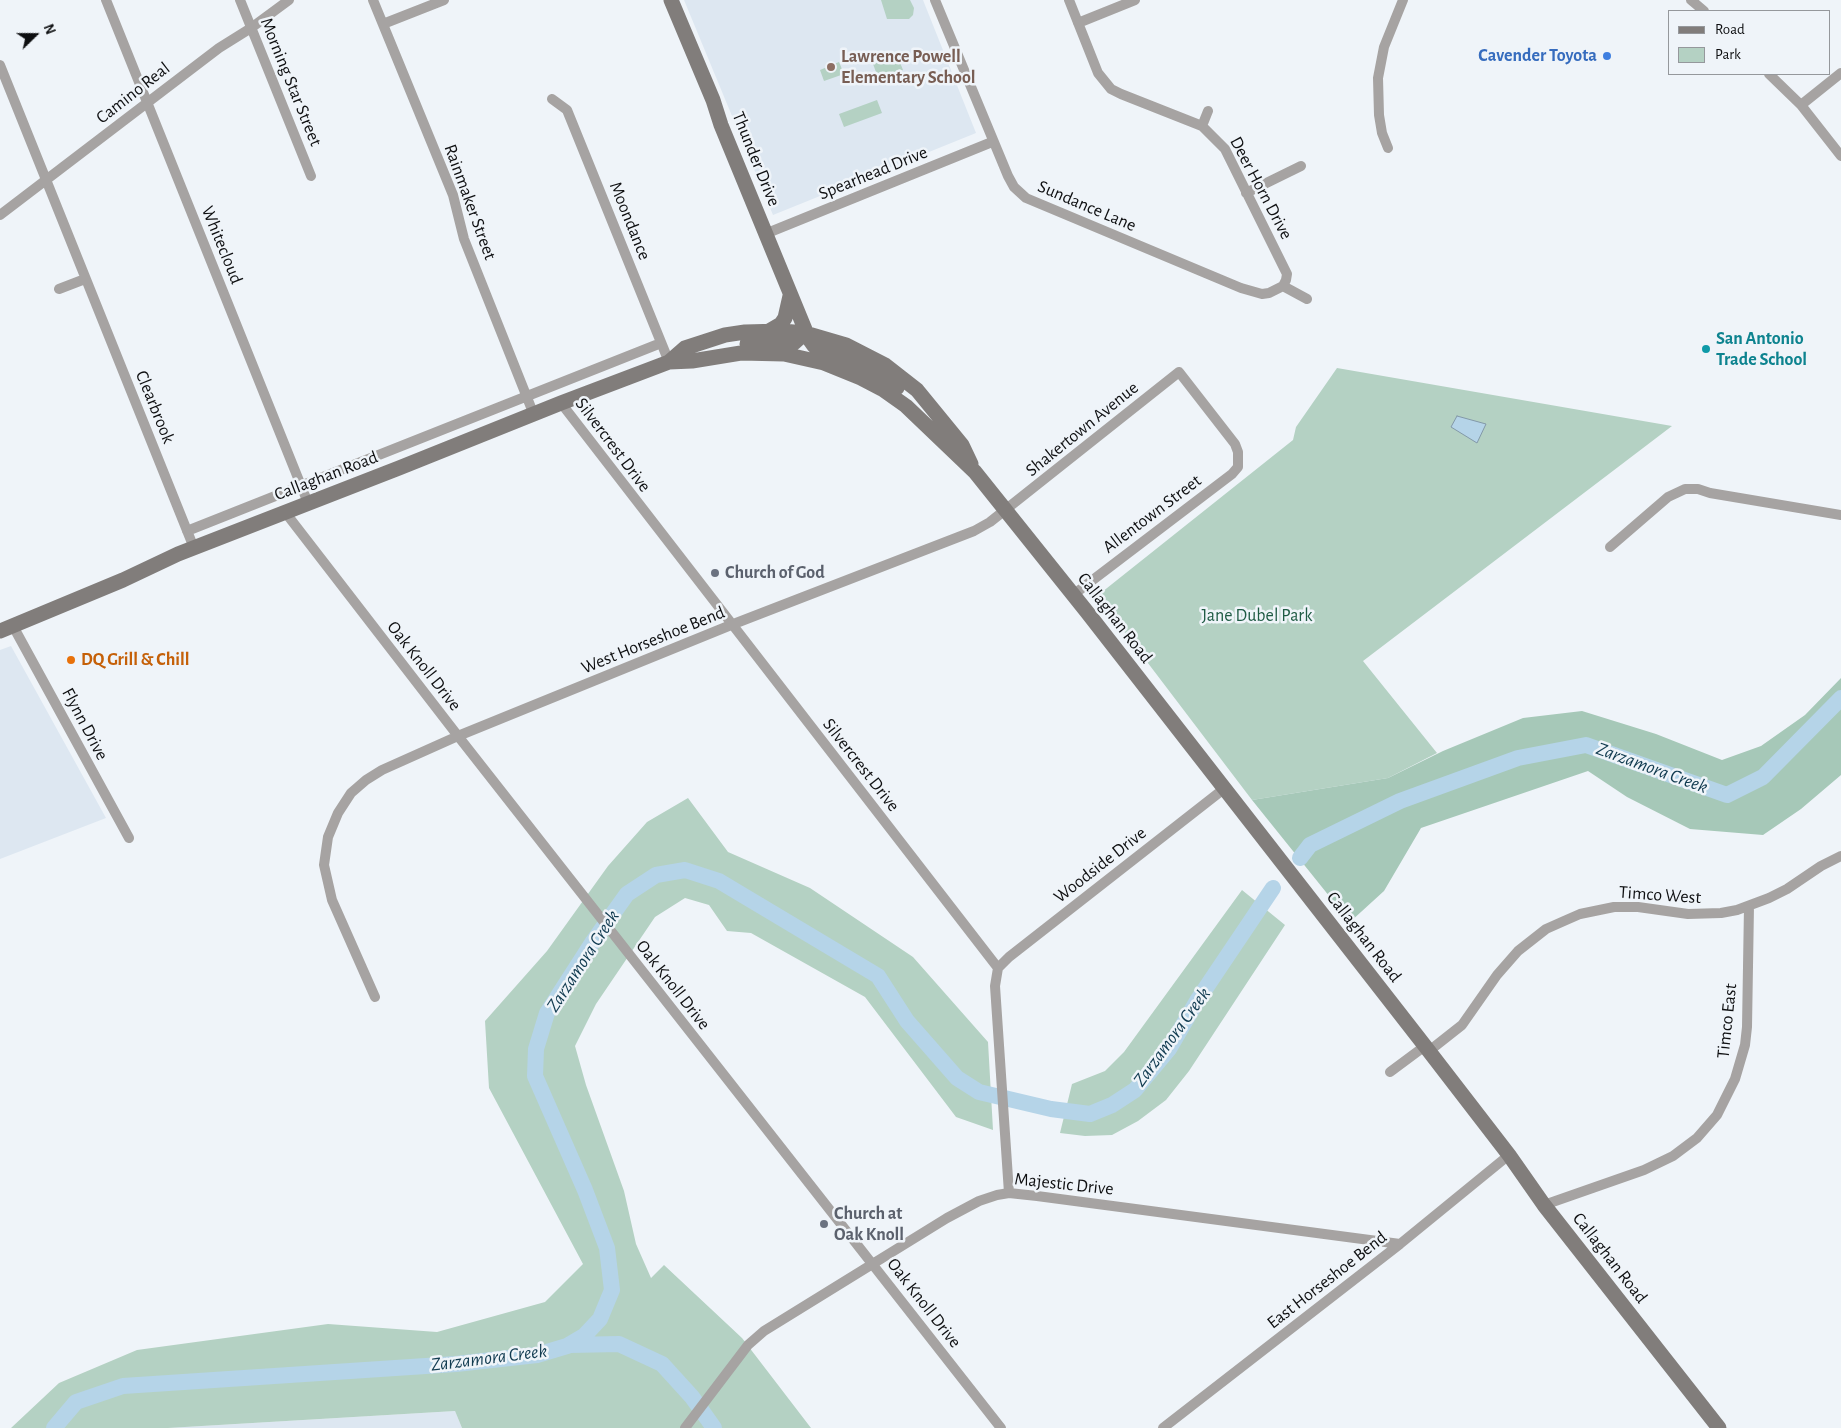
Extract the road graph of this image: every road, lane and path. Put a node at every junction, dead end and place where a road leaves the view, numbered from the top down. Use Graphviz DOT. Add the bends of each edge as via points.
graph roads {
  1 [pos="106,0"];
  2 [pos="240,0"];
  3 [pos="289,0"];
  4 [pos="373,0"];
  5 [pos="444,0"];
  6 [pos="671,0"];
  7 [pos="935,0"];
  8 [pos="1069,0"];
  9 [pos="1135,0"];
  10 [pos="1403,0"];
  11 [pos="1691,0"];
  12 [pos="1703,10"];
  13 [pos="1078,23"];
  14 [pos="383,24"];
  15 [pos="251,28"];
  16 [pos="0,66"];
  17 [pos="1841,73"];
  18 [pos="1770,75"];
  19 [pos="552,99"];
  20 [pos="147,102"];
  21 [pos="1802,105"];
  22 [pos="1208,111"];
  23 [pos="1202,126"];
  24 [pos="992,142"];
  25 [pos="1388,148"];
  26 [pos="1841,156"];
  27 [pos="1301,166"];
  28 [pos="311,176"];
  29 [pos="46,181"];
  30 [pos="1246,193"];
  31 [pos="0,215"];
  32 [pos="765,234"];
  33 [pos="85,279"];
  34 [pos="1283,286"];
  35 [pos="59,289"];
  36 [pos="790,296"];
  37 [pos="1307,299"];
  38 [pos="769,331"];
  39 [pos="806,333"];
  40 [pos="661,342"];
  41 [pos="674,362"];
  42 [pos="528,395"];
  43 [pos="561,403"];
  44 [pos="534,415"];
  45 [pos="954,452"];
  46 [pos="1238,452"];
  47 [pos="975,472"];
  48 [pos="302,486"];
  49 [pos="308,503"];
  50 [pos="1006,510"];
  51 [pos="285,512"];
  52 [pos="1841,514"];
  53 [pos="187,531"];
  54 [pos="1610,547"];
  55 [pos="194,548"];
  56 [pos="1074,595"];
  57 [pos="731,626"];
  58 [pos="6,628"];
  59 [pos="458,736"];
  60 [pos="1224,788"];
  61 [pos="129,838"];
  62 [pos="1841,856"];
  63 [pos="1749,906"];
  64 [pos="998,968"];
  65 [pos="375,997"];
  66 [pos="1427,1048"];
  67 [pos="1390,1072"];
  68 [pos="1509,1155"];
  69 [pos="1009,1193"];
  70 [pos="1544,1205"];
  71 [pos="1400,1244"];
  72 [pos="873,1265"];
  73 [pos="685,1428"];
  74 [pos="1001,1428"];
  75 [pos="1163,1428"];
  76 [pos="1719,1428"];
  1 -- 20 [label="street, Whitecloud"];
  2 -- 15 [label="street, Morning Star Street"];
  3 -- 15 [label="street, Camino Real"];
  4 -- 14 [label="street, Rainmaker Street"];
  5 -- 14 [label="street"];
  6 -- 32 [label="main road, Thunder Drive"];
  7 -- 24 [label="street, Sundance Lane"];
  8 -- 13 [label="street, Deer Horn Drive"];
  9 -- 13 [label="street"];
  10 -- 25 [label="street" via="1384,47 1378,78 1379,115"];
  11 -- 12 [label="street"];
  13 -- 23 [label="street, Deer Horn Drive" via="1098,73 1111,89"];
  14 -- 42 [label="street, Rainmaker Street" via="453,195 464,240"];
  15 -- 20 [label="street, Camino Real"];
  15 -- 28 [label="street, Morning Star Street"];
  16 -- 29 [label="street, Clearbrook"];
  17 -- 21 [label="street"];
  18 -- 21 [label="street"];
  19 -- 40 [label="street, Moondance" via="567,110"];
  20 -- 29 [label="street, Camino Real"];
  20 -- 48 [label="street, Whitecloud"];
  21 -- 26 [label="street"];
  22 -- 23 [label="street"];
  23 -- 30 [label="street, Deer Horn Drive" via="1225,150"];
  24 -- 32 [label="street, Spearhead Drive"];
  24 -- 34 [label="street, Sundance Lane" via="1014,187 1035,203 1241,288 1269,294"];
  27 -- 30 [label="street"];
  29 -- 31 [label="street, Camino Real"];
  29 -- 33 [label="street, Clearbrook"];
  30 -- 34 [label="street, Deer Horn Drive" via="1287,274"];
  32 -- 36 [label="main road, Thunder Drive"];
  33 -- 35 [label="street"];
  33 -- 53 [label="street, Clearbrook"];
  34 -- 37 [label="street"];
  36 -- 38 [label="main road" via="785,318"];
  36 -- 39 [label="main road, Thunder Drive"];
  38 -- 39 [label="main road, Callaghan Road"];
  38 -- 41 [label="main road, Callaghan Road" via="707,340 685,348"];
  39 -- 41 [label="main road" via="794,343 722,346 689,354"];
  39 -- 45 [label="main road" via="814,346 865,366 893,385 936,424"];
  39 -- 47 [label="main road, Callaghan Road" via="864,352 902,377 928,402 962,445"];
  40 -- 41 [label="street, Moondance"];
  40 -- 42 [label="street, Callaghan Road"];
  41 -- 43 [label="main road, Callaghan Road"];
  41 -- 45 [label="main road, Callaghan Road" via="765,353 792,355 824,363 882,389 918,416"];
  42 -- 44 [label="street, Rainmaker Street"];
  42 -- 48 [label="street, Callaghan Road"];
  43 -- 44 [label="main road, Callaghan Road"];
  43 -- 57 [label="street, Silvercrest Drive"];
  44 -- 49 [label="main road, Callaghan Road"];
  45 -- 47 [label="main road, Callaghan Road"];
  46 -- 50 [label="street, Shakertown Avenue" via="1179,372"];
  46 -- 56 [label="street, Allentown Street" via="1238,466 1232,474"];
  47 -- 50 [label="main road, Callaghan Road"];
  48 -- 49 [label="street, Whitecloud"];
  48 -- 53 [label="street, Callaghan Road"];
  49 -- 51 [label="main road, Callaghan Road"];
  50 -- 56 [label="main road, Callaghan Road"];
  50 -- 57 [label="street, West Horseshoe Bend" via="974,531"];
  51 -- 55 [label="main road, Callaghan Road"];
  51 -- 59 [label="street, Oak Knoll Drive"];
  52 -- 54 [label="street" via="1685,489 1668,497"];
  53 -- 55 [label="street, Clearbrook"];
  55 -- 58 [label="main road, Callaghan Road"];
  56 -- 60 [label="main road, Callaghan Road"];
  57 -- 59 [label="street, West Horseshoe Bend"];
  57 -- 64 [label="street, Silvercrest Drive"];
  58 -- 61 [label="street, Flynn Drive"];
  59 -- 65 [label="street, West Horseshoe Bend" via="366,780 343,804 328,837 324,865 327,884"];
  59 -- 72 [label="street, Oak Knoll Drive"];
  60 -- 64 [label="street, Woodside Drive"];
  60 -- 66 [label="main road, Callaghan Road"];
  62 -- 63 [label="street, Timco West" via="1787,889"];
  63 -- 66 [label="street, Timco West" via="1704,914 1614,907 1564,921 1546,929 1518,951 1462,1025"];
  63 -- 70 [label="street, Timco East" via="1745,1045 1735,1079 1717,1114 1697,1138 1673,1156 1644,1170"];
  64 -- 69 [label="street" via="995,986"];
  66 -- 67 [label="street, Timco West"];
  66 -- 68 [label="main road, Callaghan Road"];
  68 -- 70 [label="main road, Callaghan Road"];
  68 -- 71 [label="street, East Horseshoe Bend"];
  69 -- 71 [label="street, Majestic Drive"];
  69 -- 72 [label="street, Majestic Drive" via="961,1210"];
  70 -- 76 [label="main road, Callaghan Road"];
  71 -- 75 [label="street, East Horseshoe Bend"];
  72 -- 73 [label="street, Majestic Drive" via="764,1331 748,1345"];
  72 -- 74 [label="street, Oak Knoll Drive"];
}
